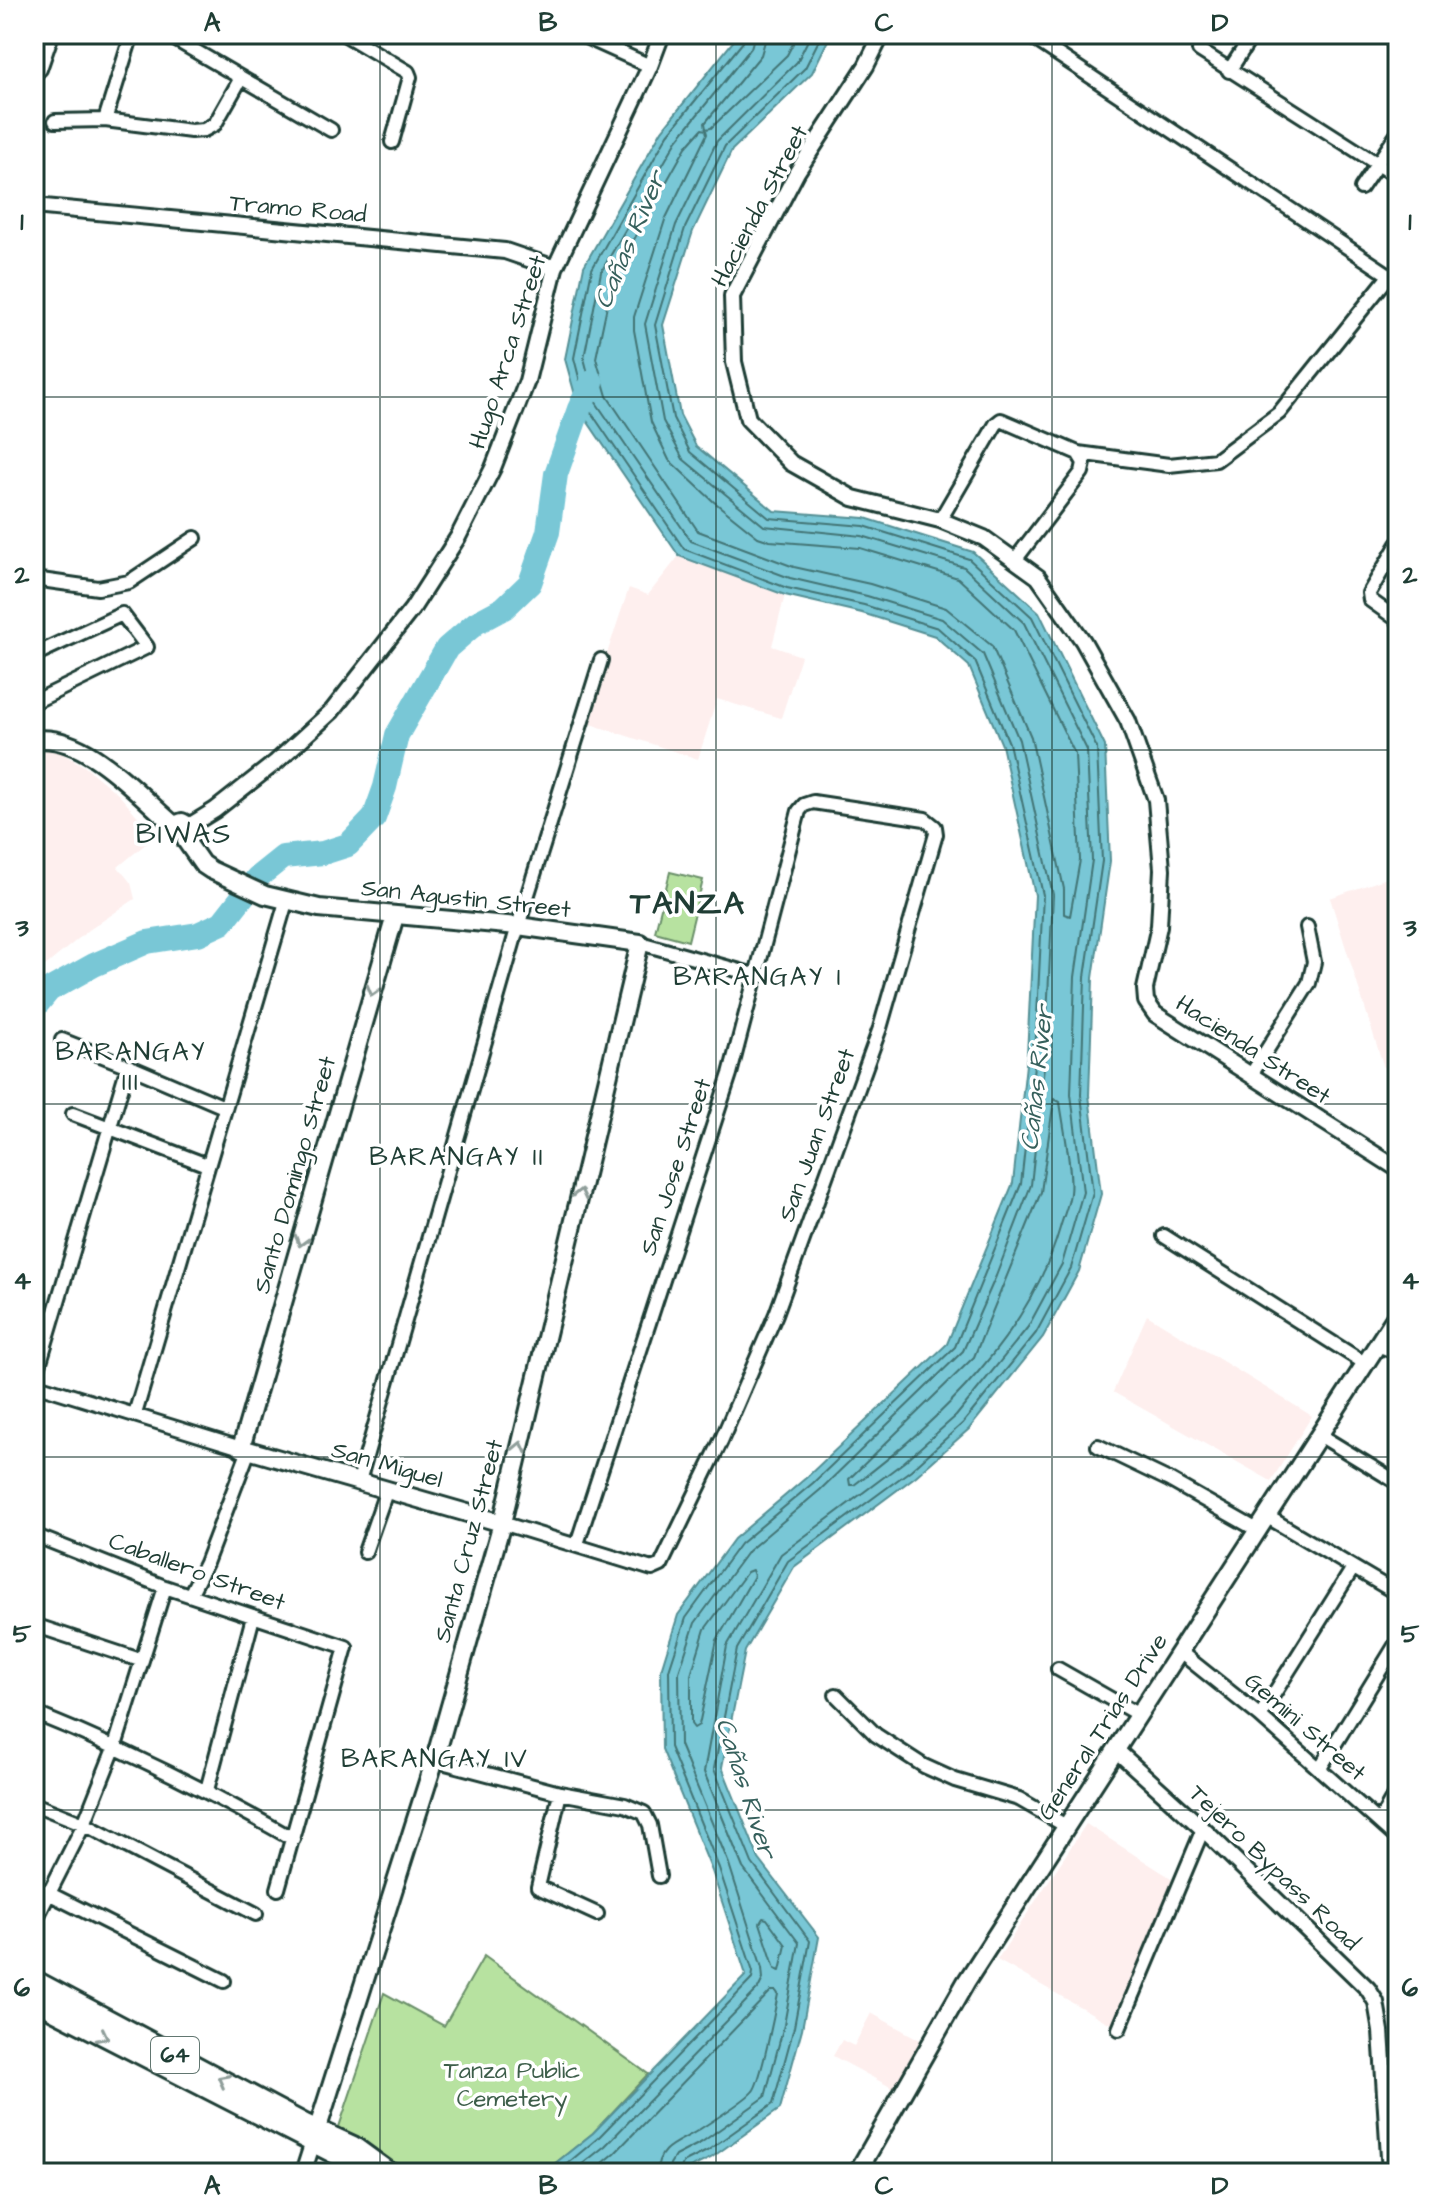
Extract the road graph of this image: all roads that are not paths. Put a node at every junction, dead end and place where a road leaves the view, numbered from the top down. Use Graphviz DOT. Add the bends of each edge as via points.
graph roads {
  1 [pos="52,34"];
  2 [pos="132,34"];
  3 [pos="166,34"];
  4 [pos="344,34"];
  5 [pos="579,34"];
  6 [pos="662,34"];
  7 [pos="882,34"];
  8 [pos="1027,34"];
  9 [pos="1253,34"];
  10 [pos="1383,34"];
  11 [pos="1398,43"];
  12 [pos="1199,50"];
  13 [pos="650,66"];
  14 [pos="1229,71"];
  15 [pos="34,75"];
  16 [pos="241,78"];
  17 [pos="105,120"];
  18 [pos="55,121"];
  19 [pos="331,130"];
  20 [pos="1398,133"];
  21 [pos="392,142"];
  22 [pos="1378,165"];
  23 [pos="1398,177"];
  24 [pos="1361,188"];
  25 [pos="34,206"];
  26 [pos="555,268"];
  27 [pos="1393,278"];
  28 [pos="1078,453"];
  29 [pos="940,520"];
  30 [pos="195,538"];
  31 [pos="1398,544"];
  32 [pos="1015,560"];
  33 [pos="34,579"];
  34 [pos="1398,620"];
  35 [pos="34,655"];
  36 [pos="601,660"];
  37 [pos="34,702"];
  38 [pos="34,740"];
  39 [pos="807,803"];
  40 [pos="183,831"];
  41 [pos="286,902"];
  42 [pos="395,916"];
  43 [pos="518,926"];
  44 [pos="1307,927"];
  45 [pos="640,943"];
  46 [pos="758,976"];
  47 [pos="62,1040"];
  48 [pos="128,1066"];
  49 [pos="1251,1075"];
  50 [pos="224,1107"];
  51 [pos="73,1114"];
  52 [pos="108,1127"];
  53 [pos="207,1165"];
  54 [pos="1398,1169"];
  55 [pos="1164,1236"];
  56 [pos="1398,1313"];
  57 [pos="1377,1345"];
  58 [pos="1398,1353"];
  59 [pos="1366,1364"];
  60 [pos="34,1383"];
  61 [pos="135,1414"];
  62 [pos="1321,1436"];
  63 [pos="1098,1446"];
  64 [pos="245,1449"];
  65 [pos="359,1481"];
  66 [pos="1398,1483"];
  67 [pos="387,1489"];
  68 [pos="502,1523"];
  69 [pos="1263,1524"];
  70 [pos="34,1535"];
  71 [pos="577,1544"];
  72 [pos="365,1552"];
  73 [pos="1353,1568"];
  74 [pos="657,1569"];
  75 [pos="165,1587"];
  76 [pos="1398,1594"];
  77 [pos="190,1595"];
  78 [pos="253,1617"];
  79 [pos="34,1625"];
  80 [pos="1398,1641"];
  81 [pos="1180,1652"];
  82 [pos="140,1660"];
  83 [pos="1058,1669"];
  84 [pos="836,1695"];
  85 [pos="34,1713"];
  86 [pos="1139,1715"];
  87 [pos="1260,1716"];
  88 [pos="115,1746"];
  89 [pos="1116,1750"];
  90 [pos="434,1760"];
  91 [pos="1320,1768"];
  92 [pos="1398,1789"];
  93 [pos="207,1790"];
  94 [pos="560,1793"];
  95 [pos="34,1804"];
  96 [pos="1379,1822"];
  97 [pos="84,1824"];
  98 [pos="1066,1826"];
  99 [pos="1203,1829"];
  100 [pos="293,1839"];
  101 [pos="1398,1839"];
  102 [pos="659,1876"];
  103 [pos="34,1886"];
  104 [pos="278,1889"];
  105 [pos="49,1894"];
  106 [pos="256,1914"];
  107 [pos="597,1914"];
  108 [pos="34,1923"];
  109 [pos="34,1980"];
  110 [pos="224,1981"];
  111 [pos="34,2000"];
  112 [pos="1119,2029"];
  113 [pos="315,2136"];
  114 [pos="1393,2170"];
  115 [pos="303,2173"];
  116 [pos="366,2173"];
  117 [pos="390,2173"];
  118 [pos="857,2173"];
  1 -- 15 [label="street"];
  2 -- 17 [label="street"];
  3 -- 16 [label="street"];
  4 -- 21 [label="street" via="408,72"];
  5 -- 13 [label="street"];
  6 -- 13 [label="street, Hugo Arca Street"];
  7 -- 29 [label="street, Hacienda Street" via="797,172 732,296 734,362 748,419 791,463 853,498"];
  8 -- 27 [label="street"];
  9 -- 14 [label="street"];
  10 -- 11 [label="street"];
  12 -- 14 [label="street"];
  13 -- 26 [label="street, Hugo Arca Street"];
  14 -- 22 [label="street"];
  16 -- 17 [label="street" via="215,124 204,130"];
  16 -- 19 [label="street"];
  17 -- 18 [label="street"];
  20 -- 22 [label="street"];
  22 -- 23 [label="street"];
  22 -- 24 [label="street"];
  25 -- 26 [label="street, Tramo Road" via="505,251"];
  26 -- 40 [label="street, Hugo Arca Street" via="527,381 493,468 458,537 412,609 321,722"];
  27 -- 28 [label="street" via="1279,413 1216,460 1169,465"];
  28 -- 29 [label="street" via="1001,420"];
  28 -- 32 [label="street" via="1082,472"];
  29 -- 32 [label="street, Hacienda Street" via="984,538"];
  30 -- 33 [label="street" via="129,582 98,588"];
  31 -- 34 [label="street" via="1369,593 1370,600"];
  32 -- 49 [label="street, Hacienda Street" via="1038,577 1083,641 1128,721 1156,800 1162,869 1146,1001 1155,1014"];
  35 -- 37 [label="street" via="122,614 147,647"];
  36 -- 43 [label="street"];
  38 -- 40 [label="main road, San Agustin Street" via="53,739 83,751"];
  39 -- 46 [label="street, San Jose Street" via="798,815"];
  39 -- 74 [label="street, San Juan Street" via="925,819 936,834 880,1028 776,1314"];
  40 -- 41 [label="main road, San Agustin Street" via="202,864"];
  41 -- 42 [label="main road, San Agustin Street"];
  41 -- 50 [label="street"];
  42 -- 43 [label="main road, San Agustin Street"];
  42 -- 64 [label="main road, Santo Domingo Street, one-way"];
  43 -- 45 [label="main road, San Agustin Street"];
  43 -- 65 [label="street"];
  44 -- 49 [label="street" via="1314,962 1309,983"];
  45 -- 46 [label="street, San Agustin Street"];
  68 -- 45 [label="main road, Santa Cruz Street, one-way"];
  46 -- 71 [label="street, San Jose Street"];
  47 -- 48 [label="street"];
  48 -- 50 [label="street"];
  48 -- 52 [label="street"];
  49 -- 54 [label="street, Hacienda Street"];
  50 -- 53 [label="street"];
  51 -- 52 [label="street"];
  52 -- 53 [label="street"];
  52 -- 60 [label="street"];
  53 -- 61 [label="street"];
  55 -- 59 [label="street"];
  56 -- 57 [label="main road, General Trias Drive"];
  57 -- 58 [label="street"];
  57 -- 59 [label="main road, General Trias Drive"];
  59 -- 62 [label="main road, General Trias Drive"];
  60 -- 61 [label="street"];
  61 -- 64 [label="street"];
  62 -- 66 [label="street"];
  62 -- 69 [label="main road, General Trias Drive"];
  63 -- 69 [label="street"];
  64 -- 65 [label="main road, San Miguel"];
  64 -- 77 [label="street"];
  65 -- 67 [label="main road, San Miguel"];
  67 -- 68 [label="main road, San Miguel"];
  67 -- 72 [label="street"];
  68 -- 71 [label="street, San Miguel"];
  68 -- 90 [label="main road, Santa Cruz Street"];
  69 -- 73 [label="street"];
  69 -- 81 [label="main road, General Trias Drive"];
  70 -- 75 [label="street, Caballero Street"];
  71 -- 74 [label="street, San Miguel"];
  73 -- 76 [label="street"];
  73 -- 87 [label="street"];
  75 -- 77 [label="street, Caballero Street"];
  75 -- 82 [label="street"];
  77 -- 78 [label="street, Caballero Street"];
  78 -- 93 [label="street"];
  78 -- 100 [label="street, Caballero Street" via="346,1647"];
  79 -- 82 [label="street"];
  80 -- 91 [label="street"];
  81 -- 86 [label="main road, General Trias Drive"];
  81 -- 87 [label="street, Gemini Street"];
  82 -- 88 [label="street"];
  83 -- 86 [label="street"];
  84 -- 98 [label="street" via="876,1735 924,1766 1019,1799"];
  85 -- 88 [label="street"];
  86 -- 89 [label="main road, General Trias Drive"];
  87 -- 91 [label="street, Gemini Street"];
  88 -- 93 [label="street"];
  88 -- 97 [label="street"];
  89 -- 98 [label="main road, General Trias Drive"];
  89 -- 99 [label="street, Tejero Bypass Road"];
  90 -- 94 [label="street"];
  90 -- 113 [label="main road, Santa Cruz Street"];
  91 -- 96 [label="street, Gemini Street"];
  92 -- 96 [label="street"];
  93 -- 100 [label="street"];
  94 -- 102 [label="street" via="644,1813"];
  94 -- 107 [label="street" via="538,1887"];
  95 -- 97 [label="street"];
  96 -- 101 [label="street, Gemini Street"];
  97 -- 105 [label="street"];
  97 -- 106 [label="street"];
  98 -- 118 [label="main road, General Trias Drive" via="966,1982"];
  99 -- 112 [label="street"];
  99 -- 114 [label="street, Tejero Bypass Road" via="1355,1975 1376,2002"];
  100 -- 104 [label="street"];
  103 -- 105 [label="street"];
  105 -- 108 [label="street"];
  105 -- 110 [label="street"];
  113 -- 109 [label="main road, 64, one-way"];
  111 -- 113 [label="main road, 64, one-way"];
  113 -- 115 [label="street"];
  113 -- 116 [label="main road, 64"];
  113 -- 117 [label="main road, 64" via="353,2146"];
}
